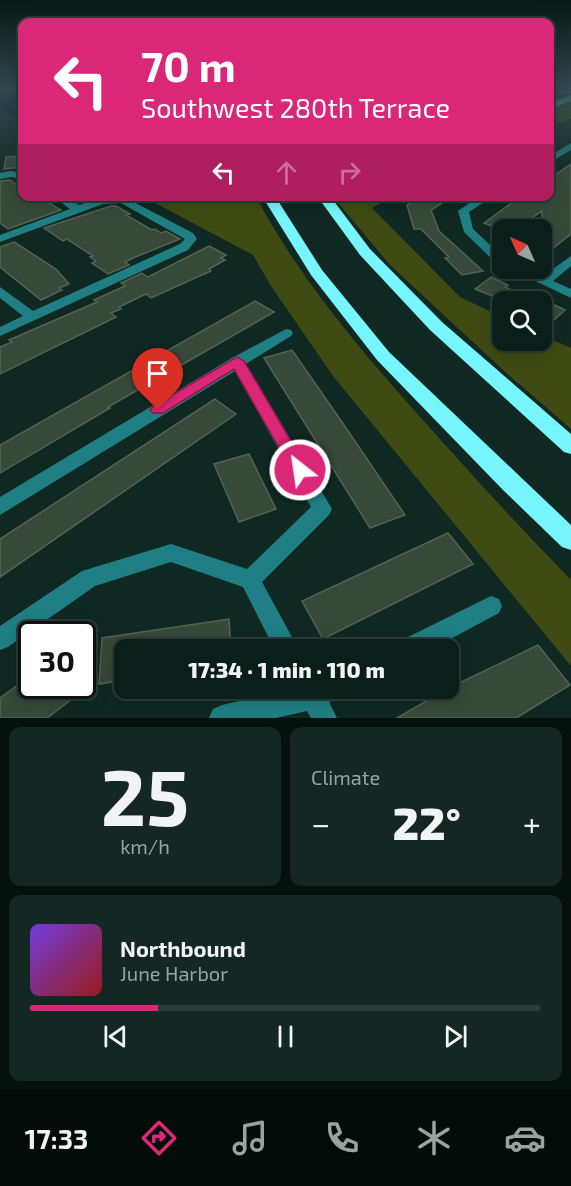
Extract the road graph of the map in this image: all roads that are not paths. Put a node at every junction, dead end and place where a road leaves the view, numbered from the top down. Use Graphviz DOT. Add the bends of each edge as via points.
graph roads {
  1 [pos="571,146"];
  2 [pos="554,157"];
  3 [pos="65,201"];
  4 [pos="108,201"];
  5 [pos="121,201"];
  6 [pos="271,201"];
  7 [pos="327,201"];
  8 [pos="480,201"];
  9 [pos="79,210"];
  10 [pos="0,239"];
  11 [pos="492,253"];
  12 [pos="571,260"];
  13 [pos="538,279"];
  14 [pos="544,282"];
  15 [pos="0,291"];
  16 [pos="571,294"];
  17 [pos="32,317"];
  18 [pos="0,332"];
  19 [pos="286,333"];
  20 [pos="237,361"];
  21 [pos="571,446"];
  22 [pos="0,507"];
  23 [pos="571,540"];
  24 [pos="250,580"];
  25 [pos="491,606"];
  26 [pos="0,639"];
  27 [pos="282,639"];
  28 [pos="427,639"];
  29 [pos="315,699"];
  30 [pos="222,718"];
  1 -- 2 [label="street"];
  3 -- 9 [label="street"];
  4 -- 9 [label="street"];
  5 -- 17 [label="street" via="191,239 183,247"];
  6 -- 23 [label="highway" via="316,272 383,356"];
  7 -- 21 [label="highway" via="365,252 436,326"];
  8 -- 11 [label="street" via="463,212 468,230"];
  9 -- 10 [label="street"];
  12 -- 14 [label="street"];
  13 -- 14 [label="street"];
  14 -- 16 [label="street"];
  15 -- 17 [label="street"];
  17 -- 18 [label="street"];
  19 -- 20 [label="street"];
  20 -- 22 [label="street"];
  20 -- 24 [label="street" via="322,509"];
  24 -- 26 [label="street" via="171,553 89,578"];
  24 -- 27 [label="street"];
  25 -- 28 [label="street"];
  29 -- 30 [label="street"];
}
